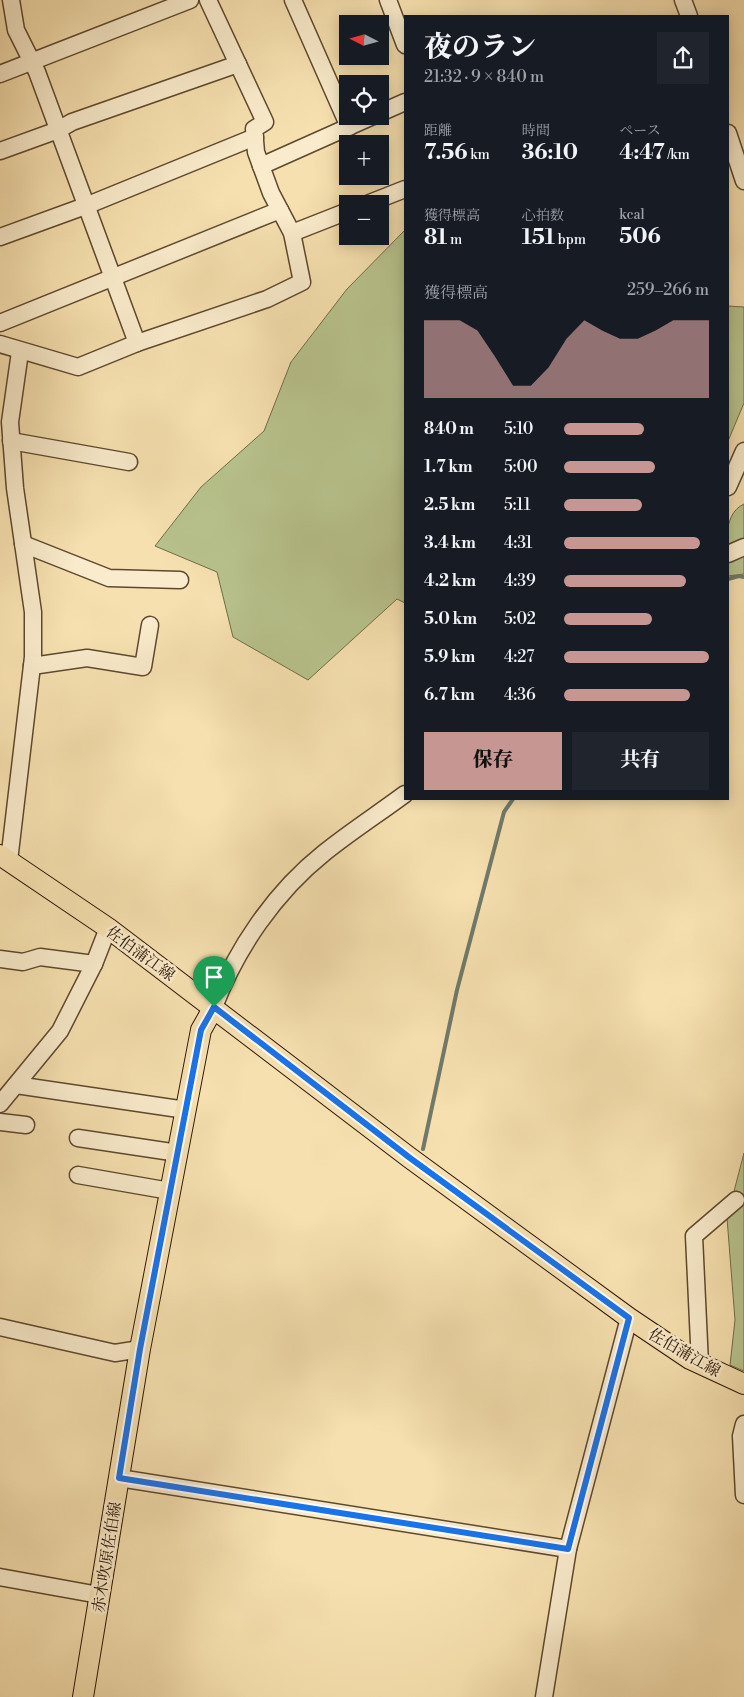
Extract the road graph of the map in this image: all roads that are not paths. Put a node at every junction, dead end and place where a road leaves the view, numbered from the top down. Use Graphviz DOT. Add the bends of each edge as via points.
graph roads {
  1 [pos="11,0"];
  2 [pos="190,0"];
  3 [pos="208,0"];
  4 [pos="293,0"];
  5 [pos="388,0"];
  6 [pos="683,0"];
  7 [pos="689,15"];
  8 [pos="404,42"];
  9 [pos="32,62"];
  10 [pos="238,64"];
  11 [pos="0,74"];
  12 [pos="404,102"];
  13 [pos="389,109"];
  14 [pos="353,125"];
  15 [pos="349,127"];
  16 [pos="58,130"];
  17 [pos="729,135"];
  18 [pos="255,137"];
  19 [pos="0,151"];
  20 [pos="262,166"];
  21 [pos="744,181"];
  22 [pos="404,189"];
  23 [pos="389,195"];
  24 [pos="88,205"];
  25 [pos="280,210"];
  26 [pos="339,215"];
  27 [pos="292,233"];
  28 [pos="0,238"];
  29 [pos="114,278"];
  30 [pos="0,323"];
  31 [pos="137,342"];
  32 [pos="0,344"];
  33 [pos="20,352"];
  34 [pos="8,445"];
  35 [pos="744,450"];
  36 [pos="129,462"];
  37 [pos="729,485"];
  38 [pos="23,544"];
  39 [pos="744,547"];
  40 [pos="729,554"];
  41 [pos="180,580"];
  42 [pos="150,625"];
  43 [pos="32,666"];
  44 [pos="404,795"];
  45 [pos="4,858"];
  46 [pos="108,928"];
  47 [pos="0,959"];
  48 [pos="94,964"];
  49 [pos="214,1007"];
  50 [pos="16,1085"];
  51 [pos="0,1104"];
  52 [pos="186,1110"];
  53 [pos="0,1122"];
  54 [pos="26,1125"];
  55 [pos="78,1138"];
  56 [pos="178,1153"];
  57 [pos="78,1175"];
  58 [pos="170,1191"];
  59 [pos="736,1200"];
  60 [pos="629,1318"];
  61 [pos="0,1327"];
  62 [pos="140,1349"];
  63 [pos="700,1364"];
  64 [pos="744,1384"];
  65 [pos="744,1424"];
  66 [pos="119,1478"];
  67 [pos="744,1495"];
  68 [pos="568,1549"];
  69 [pos="0,1577"];
  70 [pos="99,1595"];
  71 [pos="83,1697"];
  72 [pos="544,1697"];
  1 -- 9 [label="street" via="16,30"];
  2 -- 9 [label="street"];
  3 -- 10 [label="street"];
  4 -- 15 [label="street"];
  5 -- 8 [label="street"];
  6 -- 7 [label="street"];
  9 -- 11 [label="street"];
  9 -- 16 [label="street"];
  10 -- 16 [label="street" via="72,122"];
  10 -- 18 [label="street" via="264,122 254,129"];
  12 -- 13 [label="street"];
  14 -- 15 [label="street"];
  15 -- 20 [label="street"];
  16 -- 19 [label="street"];
  16 -- 24 [label="street"];
  17 -- 21 [label="street"];
  18 -- 20 [label="street" via="256,152"];
  18 -- 24 [label="street"];
  20 -- 25 [label="street"];
  22 -- 23 [label="street"];
  24 -- 28 [label="street"];
  24 -- 29 [label="street"];
  25 -- 27 [label="street"];
  25 -- 29 [label="street"];
  26 -- 27 [label="street"];
  27 -- 31 [label="street" via="302,282 267,299"];
  29 -- 30 [label="street"];
  29 -- 31 [label="street"];
  31 -- 33 [label="street" via="78,368"];
  32 -- 33 [label="street"];
  33 -- 34 [label="street"];
  34 -- 36 [label="street"];
  34 -- 38 [label="street"];
  35 -- 37 [label="street"];
  38 -- 41 [label="street" via="109,578"];
  38 -- 43 [label="street" via="33,612"];
  39 -- 40 [label="street"];
  42 -- 43 [label="street" via="143,667 87,658"];
  43 -- 45 [label="street"];
  44 -- 49 [label="street" via="324,853 280,896 226,975"];
  45 -- 46 [label="main road, 佐伯蒲江線"];
  46 -- 48 [label="street"];
  46 -- 49 [label="main road, 佐伯蒲江線"];
  47 -- 48 [label="street" via="23,962 40,957"];
  48 -- 50 [label="street" via="60,1031"];
  49 -- 52 [label="main road, 赤木吹原佐伯線" via="201,1030"];
  49 -- 60 [label="main road, 佐伯蒲江線"];
  50 -- 51 [label="street"];
  50 -- 52 [label="street"];
  52 -- 56 [label="main road, 赤木吹原佐伯線"];
  53 -- 54 [label="street"];
  55 -- 56 [label="street"];
  56 -- 58 [label="main road, 赤木吹原佐伯線"];
  57 -- 58 [label="street"];
  58 -- 62 [label="main road, 赤木吹原佐伯線"];
  59 -- 63 [label="street" via="694,1236"];
  60 -- 63 [label="main road, 佐伯蒲江線"];
  60 -- 68 [label="street"];
  61 -- 62 [label="street" via="115,1353"];
  62 -- 66 [label="main road, 赤木吹原佐伯線"];
  63 -- 64 [label="main road, 佐伯蒲江線"];
  65 -- 67 [label="street" via="741,1436"];
  66 -- 68 [label="street"];
  66 -- 70 [label="main road, 赤木吹原佐伯線"];
  68 -- 72 [label="street"];
  69 -- 70 [label="street"];
  70 -- 71 [label="main road, 赤木吹原佐伯線"];
}
